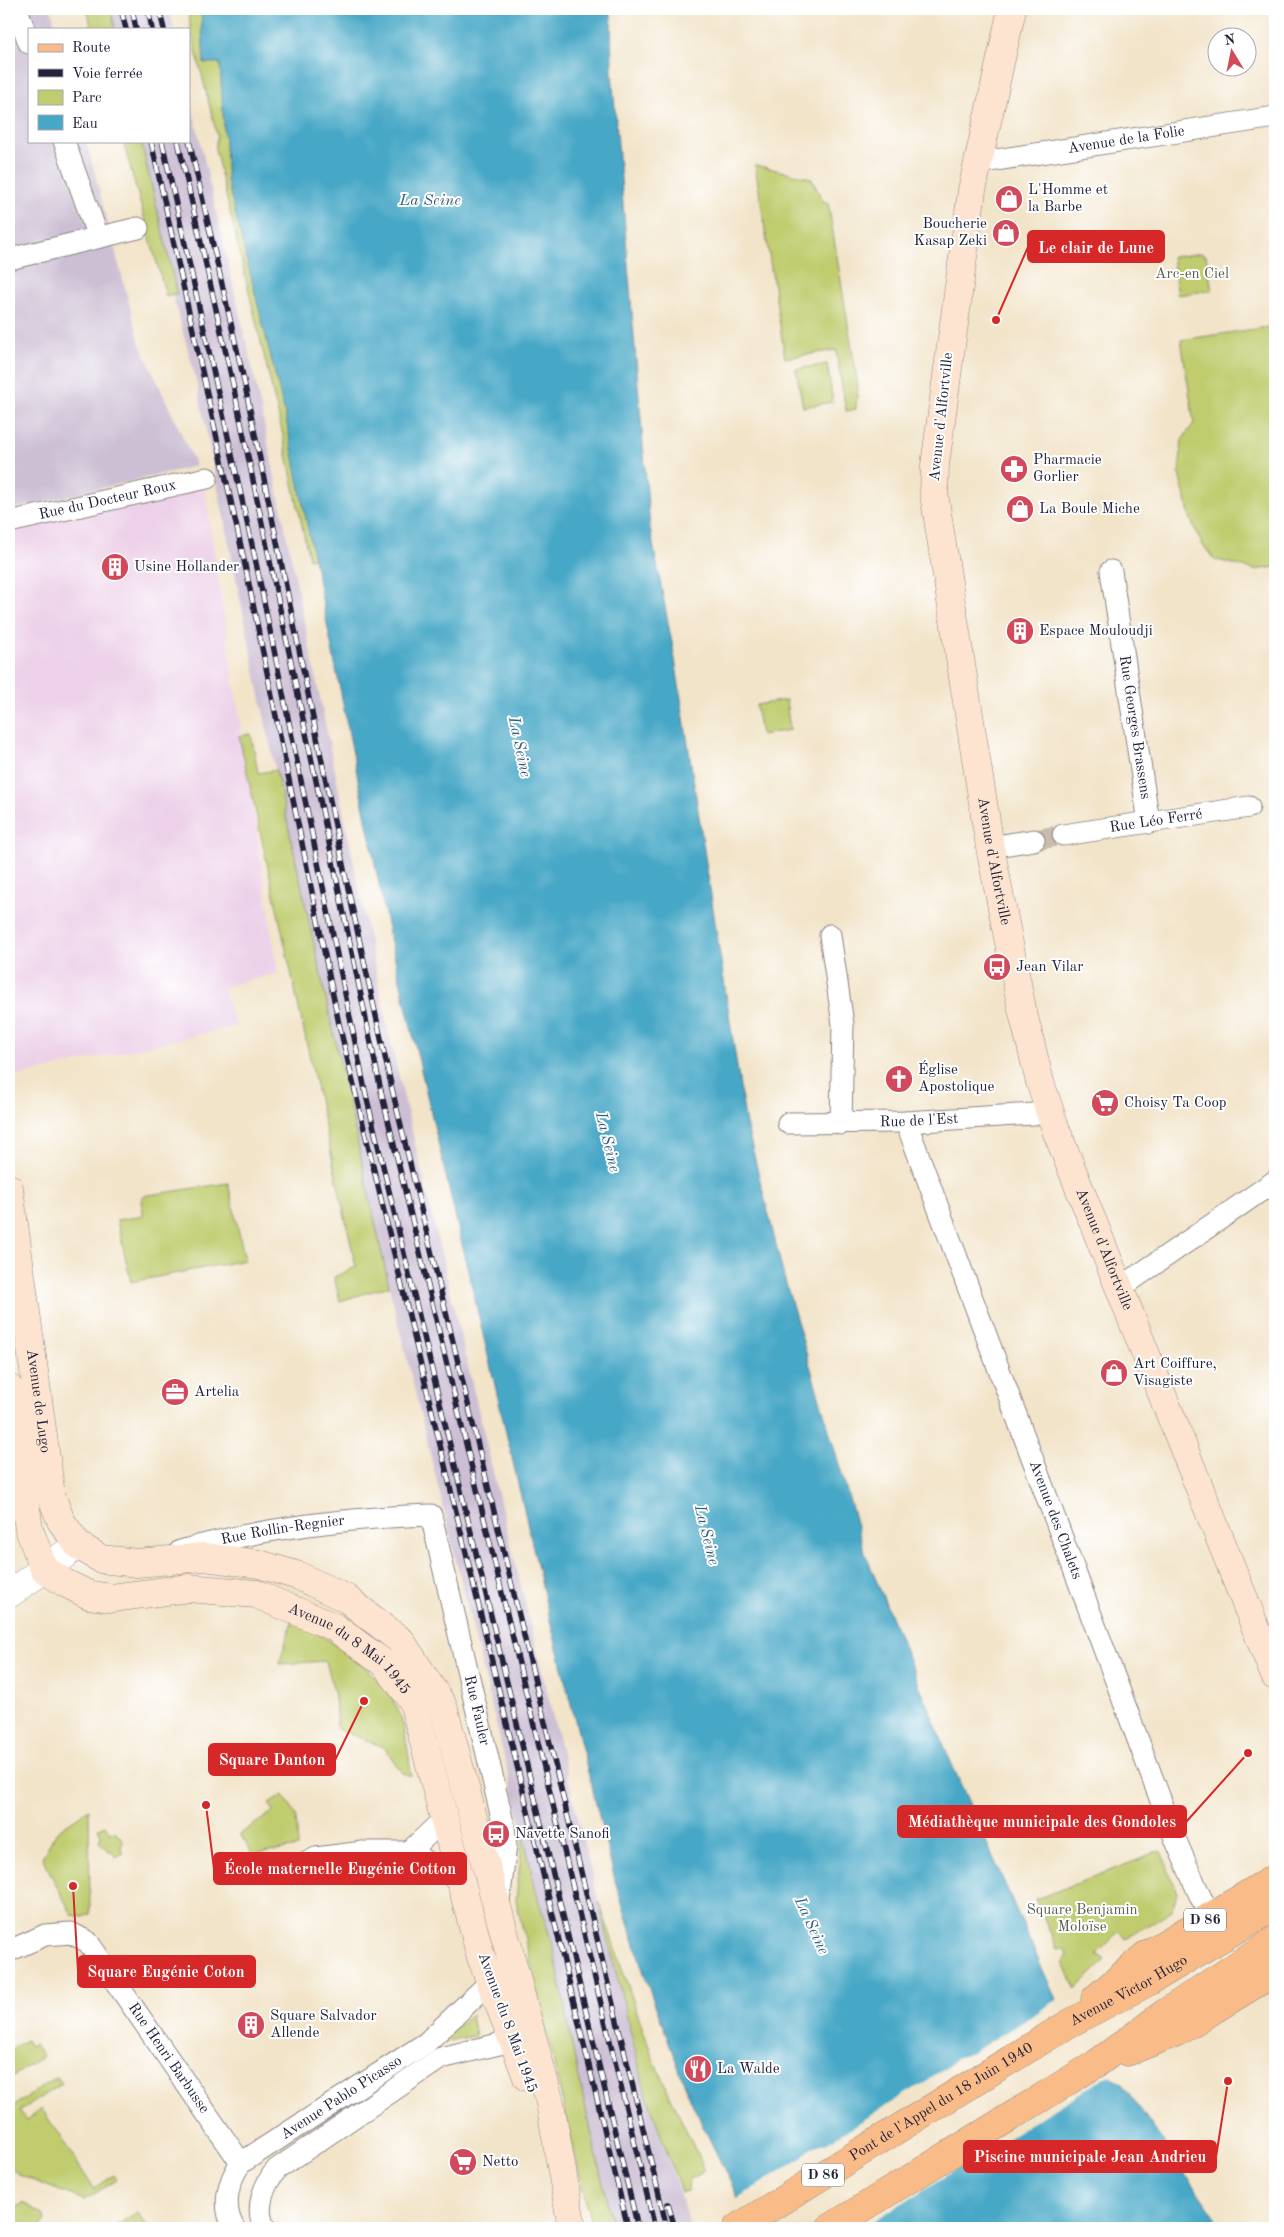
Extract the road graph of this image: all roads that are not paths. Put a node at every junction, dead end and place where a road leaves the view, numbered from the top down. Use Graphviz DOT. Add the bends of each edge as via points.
graph roads {
  1 [pos="17,9"];
  2 [pos="1012,9"];
  3 [pos="28,40"];
  4 [pos="1275,117"];
  5 [pos="64,142"];
  6 [pos="977,163"];
  7 [pos="138,228"];
  8 [pos="98,237"];
  9 [pos="9,259"];
  10 [pos="207,478"];
  11 [pos="9,522"];
  12 [pos="1111,571"];
  13 [pos="1249,807"];
  14 [pos="1149,823"];
  15 [pos="1063,835"];
  16 [pos="1034,840"];
  17 [pos="990,847"];
  18 [pos="830,935"];
  19 [pos="1049,1113"];
  20 [pos="906,1122"];
  21 [pos="788,1123"];
  22 [pos="841,1124"];
  23 [pos="1275,1181"];
  24 [pos="9,1188"];
  25 [pos="1120,1288"];
  26 [pos="9,1388"];
  27 [pos="431,1516"];
  28 [pos="78,1545"];
  29 [pos="137,1563"];
  30 [pos="54,1576"];
  31 [pos="9,1594"];
  32 [pos="1275,1676"];
  33 [pos="445,1818"];
  34 [pos="409,1852"];
  35 [pos="294,1869"];
  36 [pos="1275,1878"];
  37 [pos="460,1882"];
  38 [pos="1275,1906"];
  39 [pos="498,1907"];
  40 [pos="1212,1916"];
  41 [pos="1275,1940"];
  42 [pos="9,1951"];
  43 [pos="1275,1972"];
  44 [pos="503,1976"];
  45 [pos="1070,2022"];
  46 [pos="523,2039"];
  47 [pos="1096,2064"];
  48 [pos="241,2163"];
  49 [pos="261,2227"];
  50 [pos="234,2228"];
  51 [pos="572,2228"];
  52 [pos="737,2228"];
  53 [pos="830,2228"];
  1 -- 3 [label="street"];
  2 -- 6 [label="main road, Avenue d'Alfortville"];
  4 -- 6 [label="street, Avenue de la Folie"];
  5 -- 8 [label="street"];
  6 -- 17 [label="main road, Avenue d'Alfortville" via="954,311 934,494"];
  7 -- 8 [label="street"];
  8 -- 9 [label="street"];
  10 -- 11 [label="street, Rue du Docteur Roux"];
  12 -- 14 [label="street, Rue Georges Brassens"];
  13 -- 14 [label="street, Rue Léo Ferré"];
  14 -- 15 [label="street, Rue Léo Ferré"];
  16 -- 17 [label="street"];
  17 -- 19 [label="main road, Avenue d'Alfortville" via="1022,1009"];
  18 -- 22 [label="street" via="843,1024"];
  19 -- 20 [label="street, Rue de l'Est"];
  19 -- 25 [label="main road, Avenue d'Alfortville"];
  20 -- 22 [label="street, Rue de l'Est"];
  20 -- 40 [label="street, Avenue des Chalets" via="1176,1841"];
  21 -- 22 [label="street, Rue de l'Est"];
  23 -- 25 [label="street"];
  24 -- 28 [label="main road, Avenue de Lugo" via="51,1495 61,1521"];
  25 -- 32 [label="main road, Avenue d'Alfortville"];
  26 -- 30 [label="main road, Avenue de Lugo" via="29,1529"];
  27 -- 29 [label="street, Rue Rollin-Regnier" via="351,1521 228,1537"];
  27 -- 39 [label="street, Rue Fauler" via="504,1828 506,1845"];
  28 -- 29 [label="main road, Avenue de Lugo" via="101,1559"];
  28 -- 30 [label="street"];
  29 -- 39 [label="main road, Avenue du 8 Mai 1945" via="204,1557 259,1564 300,1576 347,1599 401,1641 443,1706"];
  30 -- 31 [label="street"];
  30 -- 33 [label="main road, Avenue du 8 Mai 1945" via="89,1594 112,1598 189,1588 256,1594 334,1627 385,1664 413,1701"];
  33 -- 34 [label="street"];
  33 -- 37 [label="main road, Avenue du 8 Mai 1945"];
  34 -- 35 [label="street" via="363,1852 316,1858"];
  34 -- 37 [label="street"];
  36 -- 40 [label="main road, Avenue Victor Hugo / D 86"];
  37 -- 44 [label="main road, Avenue du 8 Mai 1945" via="481,1956"];
  38 -- 45 [label="main road, Avenue Victor Hugo / D 86" via="1148,1982"];
  39 -- 44 [label="main road, Avenue du 8 Mai 1945"];
  40 -- 45 [label="main road, Avenue Victor Hugo / D 86" via="1136,1963"];
  41 -- 47 [label="main road" via="1165,2013"];
  42 -- 48 [label="street, Rue Henri Barbusse" via="46,1935 70,1933 88,1942"];
  43 -- 47 [label="main road" via="1176,2032"];
  44 -- 46 [label="main road, Avenue du 8 Mai 1945"];
  44 -- 48 [label="street, Avenue Pablo Picasso" via="426,2043"];
  45 -- 52 [label="main road, Pont de l'Appel du 18 Juin 1940 / D 86"];
  46 -- 49 [label="street, Avenue Pablo Picasso" via="441,2058 277,2168 263,2194"];
  46 -- 51 [label="main road, Avenue du 8 Mai 1945" via="550,2103"];
  47 -- 53 [label="main road"];
  48 -- 50 [label="street" via="233,2174 226,2202"];
}
